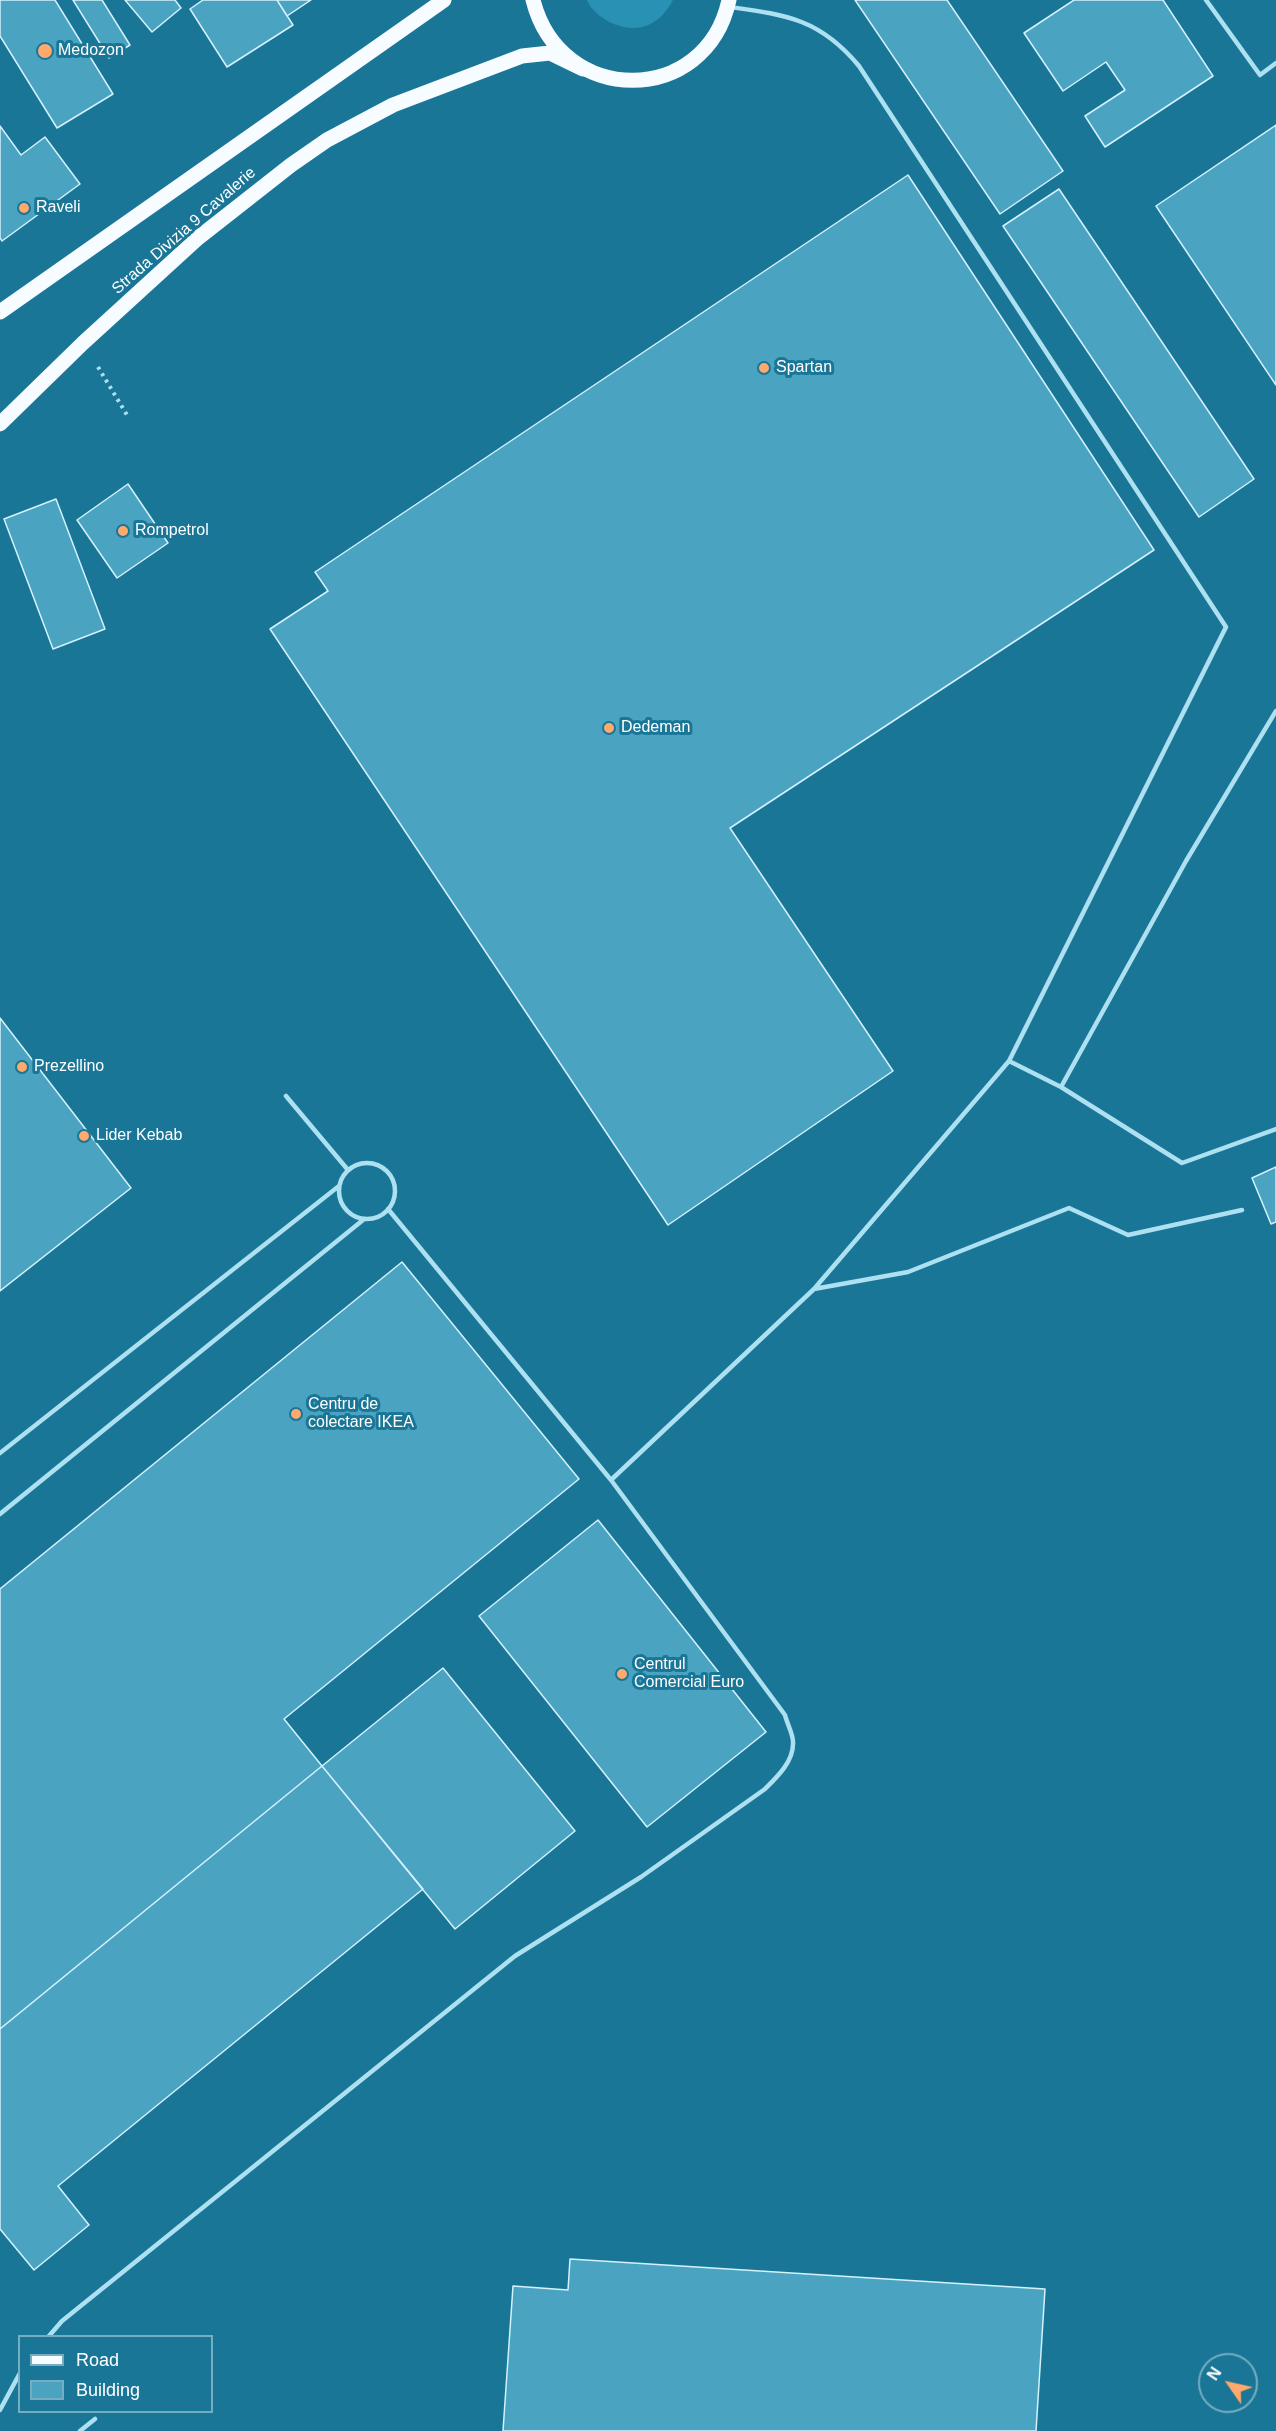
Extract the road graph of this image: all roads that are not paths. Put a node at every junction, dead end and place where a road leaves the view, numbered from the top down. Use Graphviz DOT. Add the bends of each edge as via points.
graph roads {
  1 [pos="444,0"];
  2 [pos="533,0"];
  3 [pos="1206,0"];
  4 [pos="728,3"];
  5 [pos="1276,63"];
  6 [pos="584,69"];
  7 [pos="0,312"];
  8 [pos="0,424"];
  9 [pos="1276,711"];
  10 [pos="1010,1061"];
  11 [pos="1061,1087"];
  12 [pos="286,1096"];
  13 [pos="1276,1129"];
  14 [pos="348,1170"];
  15 [pos="339,1186"];
  16 [pos="388,1209"];
  17 [pos="1242,1209"];
  18 [pos="363,1220"];
  19 [pos="814,1289"];
  20 [pos="0,1453"];
  21 [pos="611,1480"];
  22 [pos="0,1514"];
  23 [pos="51,2335"];
  24 [pos="18,2377"];
  25 [pos="0,2410"];
  26 [pos="95,2419"];
  27 [pos="80,2431"];
  1 -- 7 [label="main road, Strada Divizia 9 Cavalerie"];
  2 -- 6 [label="main road" via="543,30 555,46"];
  3 -- 5 [label="lane" via="1260,75"];
  4 -- 6 [label="main road" via="715,34 704,48 664,75 616,80"];
  4 -- 10 [label="lane" via="806,23 842,48 859,66 1226,627"];
  6 -- 8 [label="main road, Strada Divizia 9 Cavalerie" via="550,53 522,56 420,94 337,135 291,165 198,238"];
  9 -- 11 [label="lane" via="1186,861"];
  10 -- 11 [label="lane"];
  10 -- 19 [label="lane"];
  11 -- 13 [label="lane" via="1182,1163"];
  12 -- 14 [label="lane"];
  14 -- 15 [label="lane"];
  14 -- 16 [label="lane" via="365,1163 382,1168 395,1192"];
  15 -- 18 [label="lane" via="338,1195 346,1212"];
  15 -- 20 [label="lane"];
  16 -- 18 [label="lane" via="373,1220"];
  16 -- 21 [label="lane"];
  17 -- 19 [label="lane" via="1128,1235 1069,1208 908,1272"];
  18 -- 22 [label="lane"];
  19 -- 21 [label="lane"];
  21 -- 23 [label="lane" via="785,1715 794,1743 779,1776 641,1877 515,1956 62,2321"];
  24 -- 25 [label="lane"];
  26 -- 27 [label="lane"];
}
